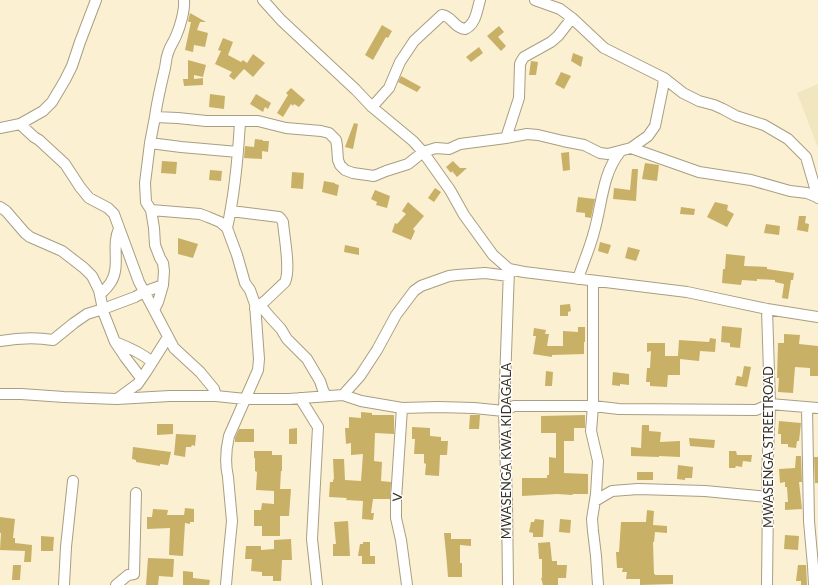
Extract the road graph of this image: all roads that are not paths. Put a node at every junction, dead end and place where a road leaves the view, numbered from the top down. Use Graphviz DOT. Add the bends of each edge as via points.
graph roads {
  1 [pos="96,0"];
  2 [pos="184,0"];
  3 [pos="262,0"];
  4 [pos="480,0"];
  5 [pos="535,0"];
  6 [pos="572,18"];
  7 [pos="664,78"];
  8 [pos="372,107"];
  9 [pos="155,117"];
  10 [pos="240,122"];
  11 [pos="20,124"];
  12 [pos="0,128"];
  13 [pos="506,138"];
  14 [pos="150,143"];
  15 [pos="631,148"];
  16 [pos="238,152"];
  17 [pos="423,152"];
  18 [pos="620,152"];
  19 [pos="818,198"];
  20 [pos="0,207"];
  21 [pos="150,210"];
  22 [pos="231,212"];
  23 [pos="228,228"];
  24 [pos="119,229"];
  25 [pos="509,272"];
  26 [pos="578,279"];
  27 [pos="593,281"];
  28 [pos="163,286"];
  29 [pos="144,292"];
  30 [pos="100,294"];
  31 [pos="258,307"];
  32 [pos="103,309"];
  33 [pos="767,309"];
  34 [pos="154,310"];
  35 [pos="818,316"];
  36 [pos="168,337"];
  37 [pos="0,341"];
  38 [pos="115,342"];
  39 [pos="152,362"];
  40 [pos="141,378"];
  41 [pos="0,394"];
  42 [pos="343,395"];
  43 [pos="216,396"];
  44 [pos="326,396"];
  45 [pos="300,398"];
  46 [pos="117,399"];
  47 [pos="245,399"];
  48 [pos="770,404"];
  49 [pos="593,406"];
  50 [pos="402,408"];
  51 [pos="807,408"];
  52 [pos="818,408"];
  53 [pos="504,411"];
  54 [pos="72,481"];
  55 [pos="136,493"];
  56 [pos="768,497"];
  57 [pos="595,501"];
  58 [pos="134,574"];
  59 [pos="64,585"];
  60 [pos="116,585"];
  61 [pos="133,585"];
  62 [pos="226,585"];
  63 [pos="317,585"];
  64 [pos="407,585"];
  65 [pos="508,585"];
  66 [pos="598,585"];
  67 [pos="768,585"];
  68 [pos="814,585"];
  1 -- 11 [label="street" via="72,66 52,102 43,111"];
  2 -- 9 [label="street" via="180,25 167,55"];
  3 -- 8 [label="street"];
  4 -- 8 [label="street" via="474,20 468,28 458,28 448,17 442,15 414,41 400,62 389,88"];
  5 -- 6 [label="street" via="560,9"];
  6 -- 7 [label="street" via="604,48"];
  6 -- 13 [label="street" via="551,42 522,60 519,98"];
  7 -- 15 [label="street" via="655,126 648,136"];
  7 -- 19 [label="street" via="683,93 699,101 764,125 788,139 806,158"];
  8 -- 17 [label="street"];
  9 -- 10 [label="street"];
  9 -- 14 [label="street"];
  10 -- 16 [label="street"];
  10 -- 17 [label="street" via="258,122 329,133 336,140 340,165 353,173 377,175 408,164"];
  11 -- 12 [label="street"];
  11 -- 24 [label="street" via="65,164 89,198 114,214"];
  13 -- 17 [label="street"];
  13 -- 18 [label="street" via="527,134 538,135 584,145 600,153"];
  14 -- 16 [label="street"];
  14 -- 21 [label="street" via="145,183 146,202"];
  15 -- 18 [label="street"];
  15 -- 19 [label="street" via="699,172 751,180"];
  16 -- 22 [label="street"];
  17 -- 25 [label="street" via="481,240"];
  18 -- 26 [label="street" via="611,164 594,231"];
  20 -- 30 [label="street" via="30,237 62,251 84,268 94,280"];
  21 -- 23 [label="street" via="200,214"];
  21 -- 28 [label="street" via="155,246 163,264"];
  22 -- 23 [label="street"];
  22 -- 31 [label="street" via="279,217 284,222 287,278"];
  23 -- 31 [label="street" via="245,283"];
  24 -- 29 [label="street"];
  24 -- 30 [label="street" via="112,282"];
  25 -- 26 [label="street"];
  25 -- 42 [label="street" via="449,276 414,291 360,376"];
  25 -- 53 [label="street, MWASENGA KWA KIDAGALA"];
  26 -- 27 [label="street"];
  27 -- 33 [label="street" via="687,292"];
  27 -- 49 [label="street"];
  28 -- 29 [label="street"];
  28 -- 34 [label="street"];
  29 -- 32 [label="street"];
  29 -- 34 [label="street"];
  30 -- 32 [label="street"];
  31 -- 44 [label="street" via="307,359"];
  31 -- 47 [label="street" via="258,370"];
  32 -- 37 [label="street" via="87,314 53,340 18,338"];
  32 -- 38 [label="street"];
  33 -- 35 [label="street"];
  33 -- 48 [label="street, MWASENGA STREETROAD"];
  34 -- 36 [label="street"];
  36 -- 39 [label="street"];
  36 -- 43 [label="street" via="174,348 214,389"];
  38 -- 39 [label="street" via="143,354"];
  38 -- 40 [label="street"];
  39 -- 40 [label="street"];
  40 -- 46 [label="street"];
  41 -- 46 [label="street"];
  42 -- 44 [label="street"];
  42 -- 50 [label="street"];
  43 -- 46 [label="street"];
  43 -- 47 [label="street"];
  44 -- 45 [label="street"];
  45 -- 47 [label="street"];
  45 -- 63 [label="street" via="318,427 312,539"];
  47 -- 62 [label="street" via="229,436 226,456 232,521"];
  48 -- 49 [label="street" via="756,410 619,409"];
  48 -- 51 [label="street"];
  48 -- 56 [label="street, MWASENGA STREETROAD"];
  49 -- 53 [label="street" via="514,406"];
  49 -- 57 [label="street" via="592,434 598,461"];
  50 -- 53 [label="street" via="474,408"];
  50 -- 64 [label="street, V" via="396,518"];
  51 -- 52 [label="street"];
  51 -- 68 [label="street"];
  53 -- 65 [label="street, MWASENGA KWA KIDAGALA"];
  54 -- 59 [label="street"];
  55 -- 58 [label="street"];
  56 -- 57 [label="street" via="705,491 638,489 612,491"];
  56 -- 67 [label="street, MWASENGA STREETROAD"];
  57 -- 66 [label="street" via="592,519"];
  58 -- 60 [label="street" via="128,575"];
  58 -- 61 [label="street"];
}
